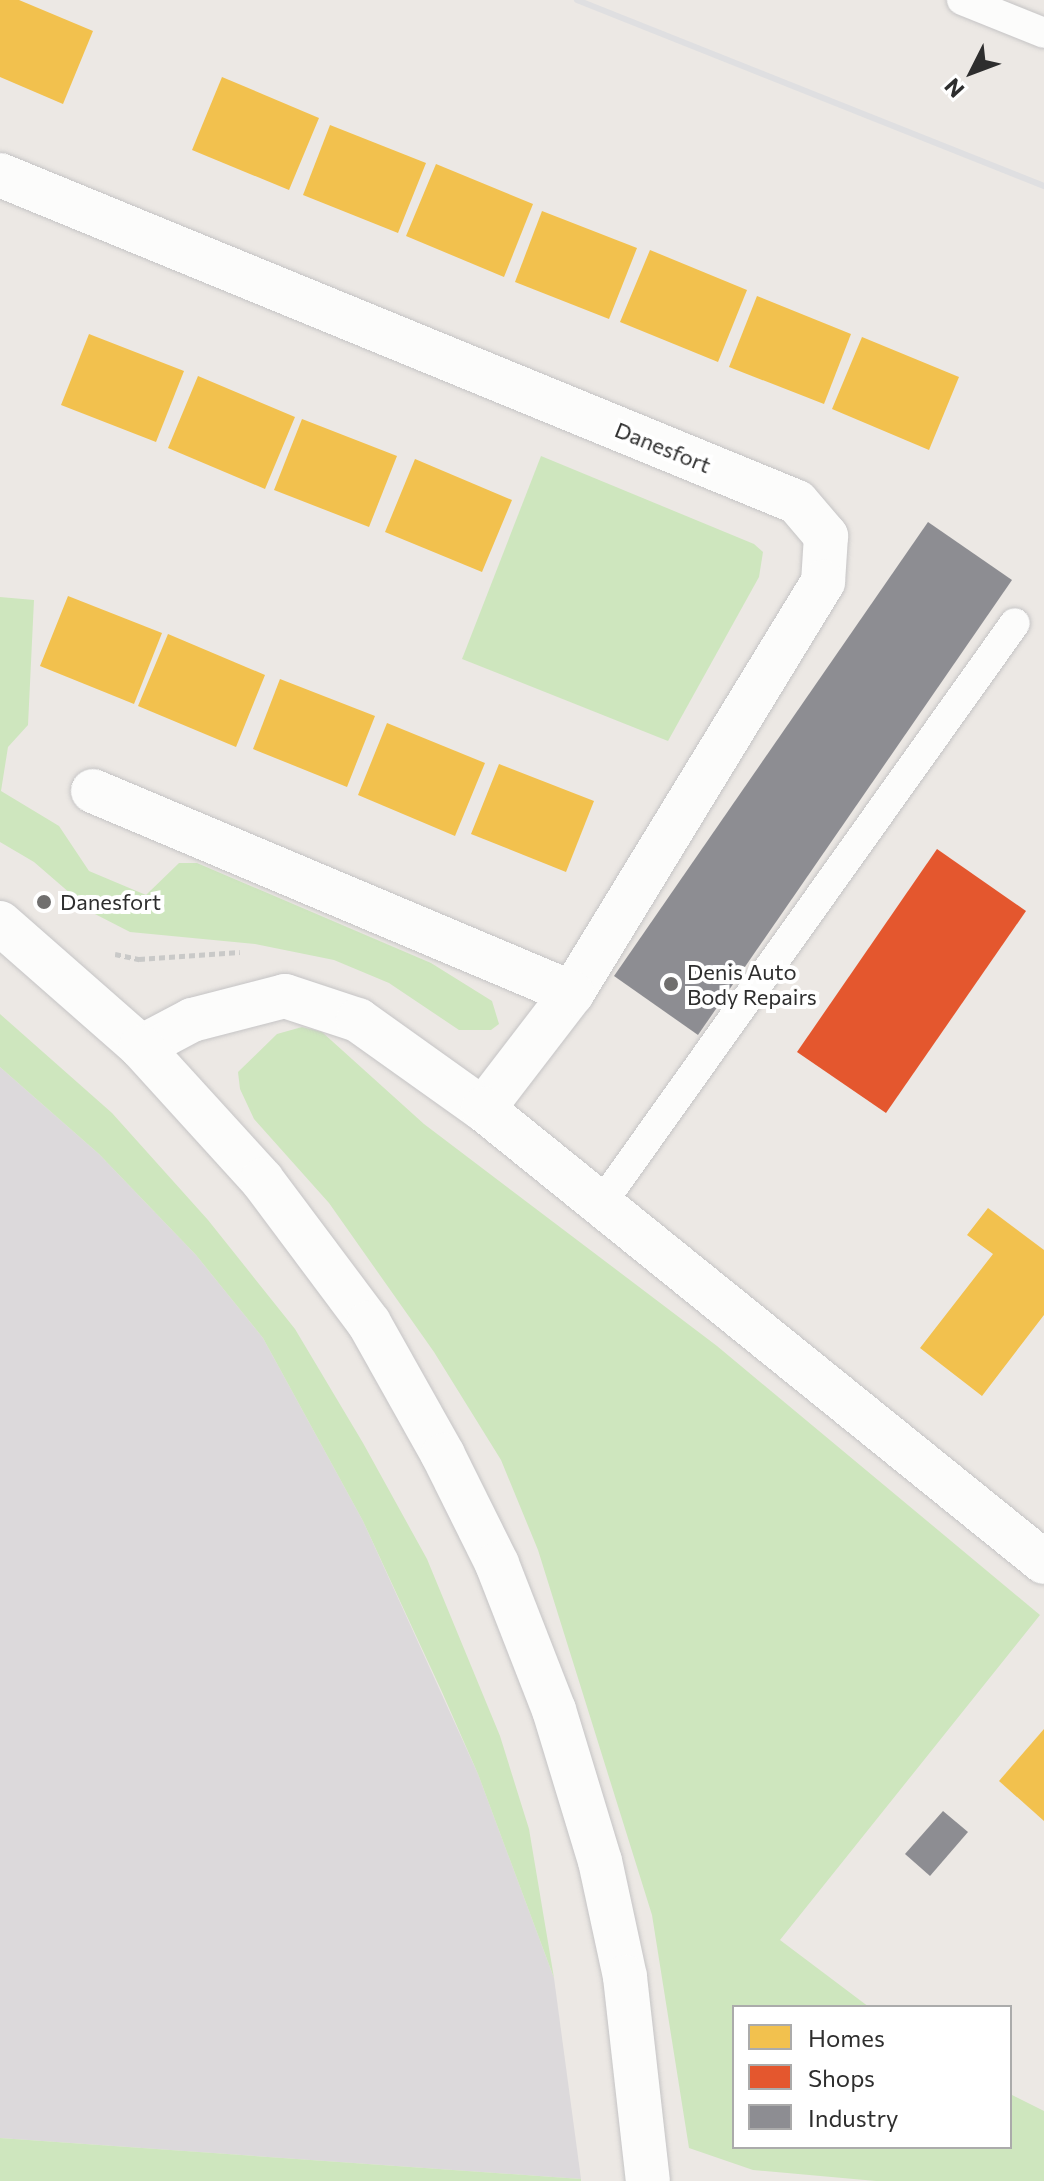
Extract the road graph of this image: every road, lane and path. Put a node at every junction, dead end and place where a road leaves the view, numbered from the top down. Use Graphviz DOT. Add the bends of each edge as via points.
graph roads {
  1 [pos="962,0"];
  2 [pos="1044,33"];
  3 [pos="0,175"];
  4 [pos="1015,623"];
  5 [pos="93,791"];
  6 [pos="0,923"];
  7 [pos="572,993"];
  8 [pos="141,1047"];
  9 [pos="483,1109"];
  10 [pos="601,1204"];
  11 [pos="1044,1560"];
  12 [pos="648,2181"];
  1 -- 2 [label="lane"];
  3 -- 7 [label="street, Danesfort" via="797,502 826,536 823,582"];
  4 -- 10 [label="lane"];
  5 -- 7 [label="street"];
  6 -- 8 [label="street"];
  7 -- 9 [label="street, Danesfort"];
  8 -- 9 [label="street" via="192,1020 254,1002 294,998 358,1020"];
  8 -- 12 [label="street" via="262,1180 369,1323 497,1564 554,1710 600,1861 625,1977"];
  9 -- 10 [label="street"];
  10 -- 11 [label="street"];
}
